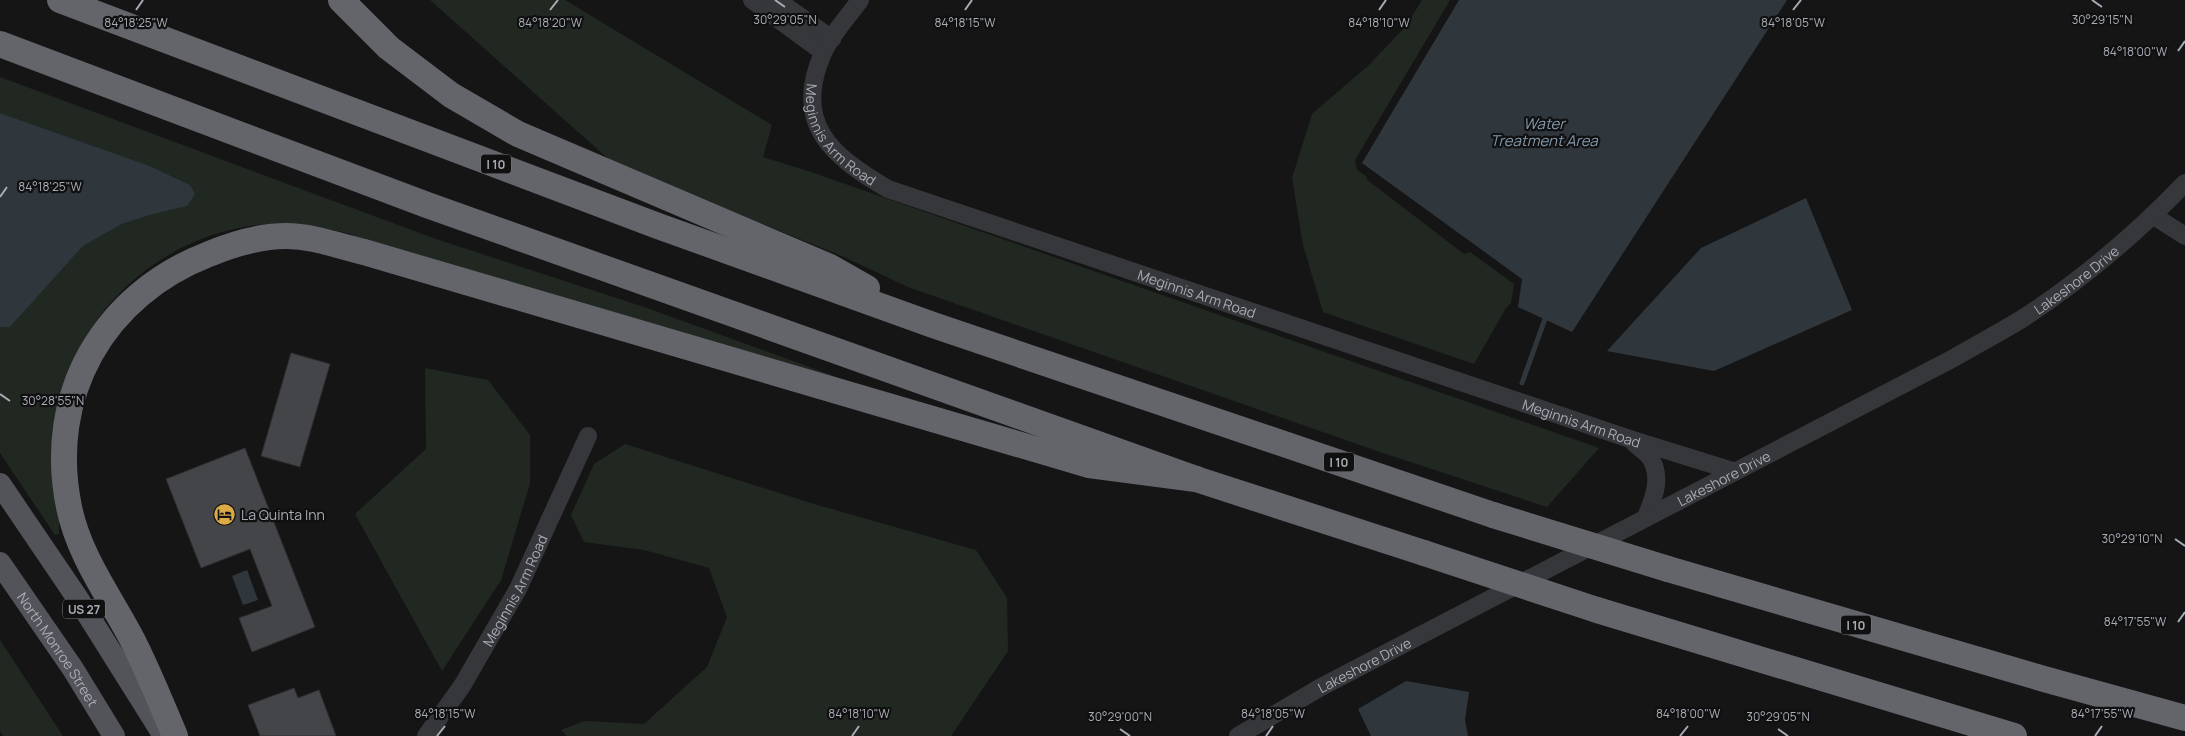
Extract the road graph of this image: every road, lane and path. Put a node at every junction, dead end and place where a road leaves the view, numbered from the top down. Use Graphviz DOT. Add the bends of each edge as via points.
graph roads {
  1 [pos="60,0"];
  2 [pos="341,0"];
  3 [pos="752,0"];
  4 [pos="777,0"];
  5 [pos="860,0"];
  6 [pos="0,44"];
  7 [pos="828,45"];
  8 [pos="2185,183"];
  9 [pos="2154,216"];
  10 [pos="2185,236"];
  11 [pos="933,325"];
  12 [pos="588,436"];
  13 [pos="1630,439"];
  14 [pos="1733,472"];
  15 [pos="1196,479"];
  16 [pos="0,484"];
  17 [pos="1646,517"];
  18 [pos="0,563"];
  19 [pos="2185,718"];
  20 [pos="114,736"];
  21 [pos="164,736"];
  22 [pos="175,736"];
  23 [pos="426,736"];
  24 [pos="1238,736"];
  25 [pos="2014,736"];
  1 -- 11 [label="highway, I 10" via="658,226"];
  2 -- 11 [label="highway" via="397,54 451,95 518,134 830,267"];
  3 -- 7 [label="street"];
  4 -- 7 [label="street"];
  5 -- 7 [label="street, Meginnis Arm Road"];
  6 -- 15 [label="highway" via="427,205"];
  7 -- 13 [label="street, Meginnis Arm Road" via="812,84 812,113 830,146 847,162 888,189"];
  8 -- 9 [label="street, Lakeshore Drive"];
  9 -- 10 [label="street"];
  9 -- 14 [label="street, Lakeshore Drive" via="2108,257 2023,318"];
  11 -- 19 [label="highway, I 10, bridge" via="1494,515 1957,654"];
  12 -- 23 [label="street, Meginnis Arm Road" via="518,589 462,686"];
  13 -- 14 [label="street, Meginnis Arm Road"];
  13 -- 17 [label="street" via="1649,456 1656,472 1656,494"];
  14 -- 17 [label="street, Lakeshore Drive"];
  15 -- 22 [label="highway" via="1089,466 364,252 287,236 227,246 160,278 115,318 83,365 65,426 63,476 76,536 134,644"];
  15 -- 25 [label="highway, bridge" via="1597,610"];
  16 -- 21 [label="main road, US 27" via="78,599"];
  17 -- 24 [label="street, Lakeshore Drive" via="1321,687"];
  18 -- 20 [label="main road, North Monroe Street / US 27" via="73,669"];
}
